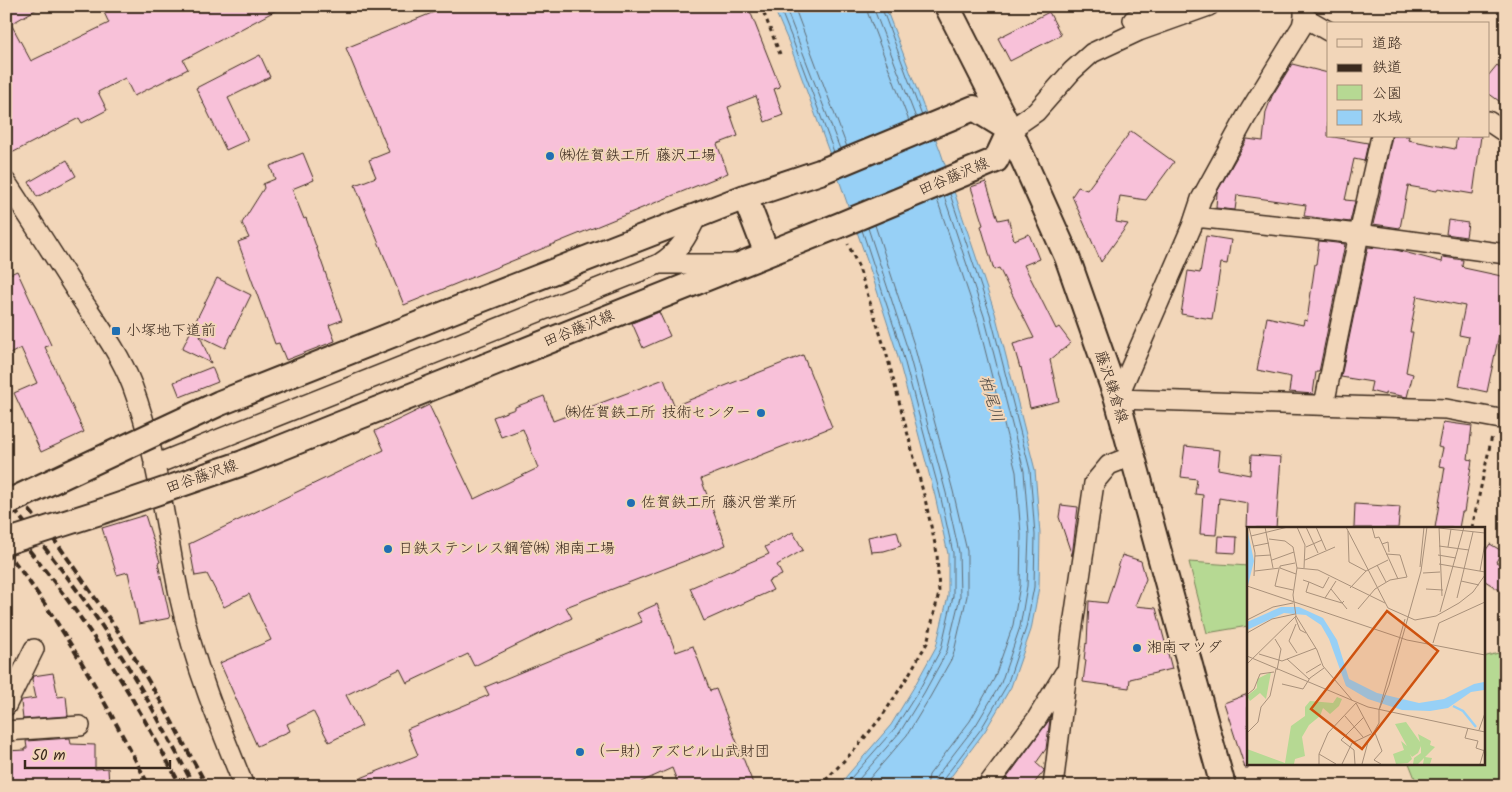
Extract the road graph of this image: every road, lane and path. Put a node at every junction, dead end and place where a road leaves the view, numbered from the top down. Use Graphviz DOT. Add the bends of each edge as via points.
graph roads {
  1 [pos="761,6"];
  2 [pos="947,6"];
  3 [pos="1168,6"];
  4 [pos="1209,6"];
  5 [pos="1304,11"];
  6 [pos="1132,21"];
  7 [pos="1327,30"];
  8 [pos="780,54"];
  9 [pos="1490,122"];
  10 [pos="1010,130"];
  11 [pos="1506,132"];
  12 [pos="1381,138"];
  13 [pos="6,182"];
  14 [pos="745,197"];
  15 [pos="698,214"];
  16 [pos="1195,217"];
  17 [pos="840,225"];
  18 [pos="1359,234"];
  19 [pos="767,254"];
  20 [pos="1506,254"];
  21 [pos="659,264"];
  22 [pos="742,264"];
  23 [pos="1117,399"];
  24 [pos="1324,405"];
  25 [pos="1501,418"];
  26 [pos="1132,456"];
  27 [pos="154,465"];
  28 [pos="6,503"];
  29 [pos="1472,527"];
  30 [pos="6,542"];
  31 [pos="34,649"];
  32 [pos="1068,668"];
  33 [pos="6,706"];
  34 [pos="80,726"];
  35 [pos="6,731"];
  36 [pos="244,786"];
  37 [pos="820,786"];
  38 [pos="986,786"];
  39 [pos="1054,786"];
  40 [pos="1223,786"];
  1 -- 8 [label="path"];
  2 -- 10 [label="main road, 藤沢鎌倉線"];
  3 -- 6 [label="street"];
  4 -- 10 [label="street" via="1139,31 1092,53 1036,112"];
  5 -- 7 [label="street"];
  5 -- 16 [label="street" via="1302,26 1246,117"];
  9 -- 11 [label="street"];
  10 -- 14 [label="main road" via="974,108 820,172"];
  10 -- 17 [label="main road, 田谷藤沢線" via="996,160"];
  10 -- 23 [label="main road, 藤沢鎌倉線" via="1067,257"];
  12 -- 18 [label="street"];
  13 -- 27 [label="street" via="116,352 134,393"];
  14 -- 15 [label="main road"];
  14 -- 19 [label="main road"];
  15 -- 21 [label="street" via="681,246"];
  15 -- 28 [label="main road, bridge" via="220,404"];
  16 -- 18 [label="street"];
  16 -- 23 [label="street"];
  17 -- 19 [label="main road, 田谷藤沢線"];
  17 -- 37 [label="path" via="859,268 886,352 937,553 939,593 927,643 905,681 858,746"];
  18 -- 20 [label="street"];
  18 -- 24 [label="street"];
  19 -- 22 [label="main road, 田谷藤沢線"];
  21 -- 22 [label="street"];
  21 -- 27 [label="street"];
  22 -- 30 [label="main road, 田谷藤沢線, bridge" via="243,463"];
  23 -- 24 [label="street"];
  23 -- 26 [label="main road, 藤沢鎌倉線"];
  24 -- 25 [label="street" via="1446,409"];
  25 -- 29 [label="path"];
  26 -- 32 [label="street" via="1109,464 1094,483"];
  26 -- 40 [label="main road, 藤沢鎌倉線"];
  27 -- 36 [label="street" via="180,600 195,657"];
  31 -- 33 [label="street"];
  32 -- 38 [label="street" via="1036,720"];
  32 -- 39 [label="street"];
  34 -- 35 [label="street"];
}
